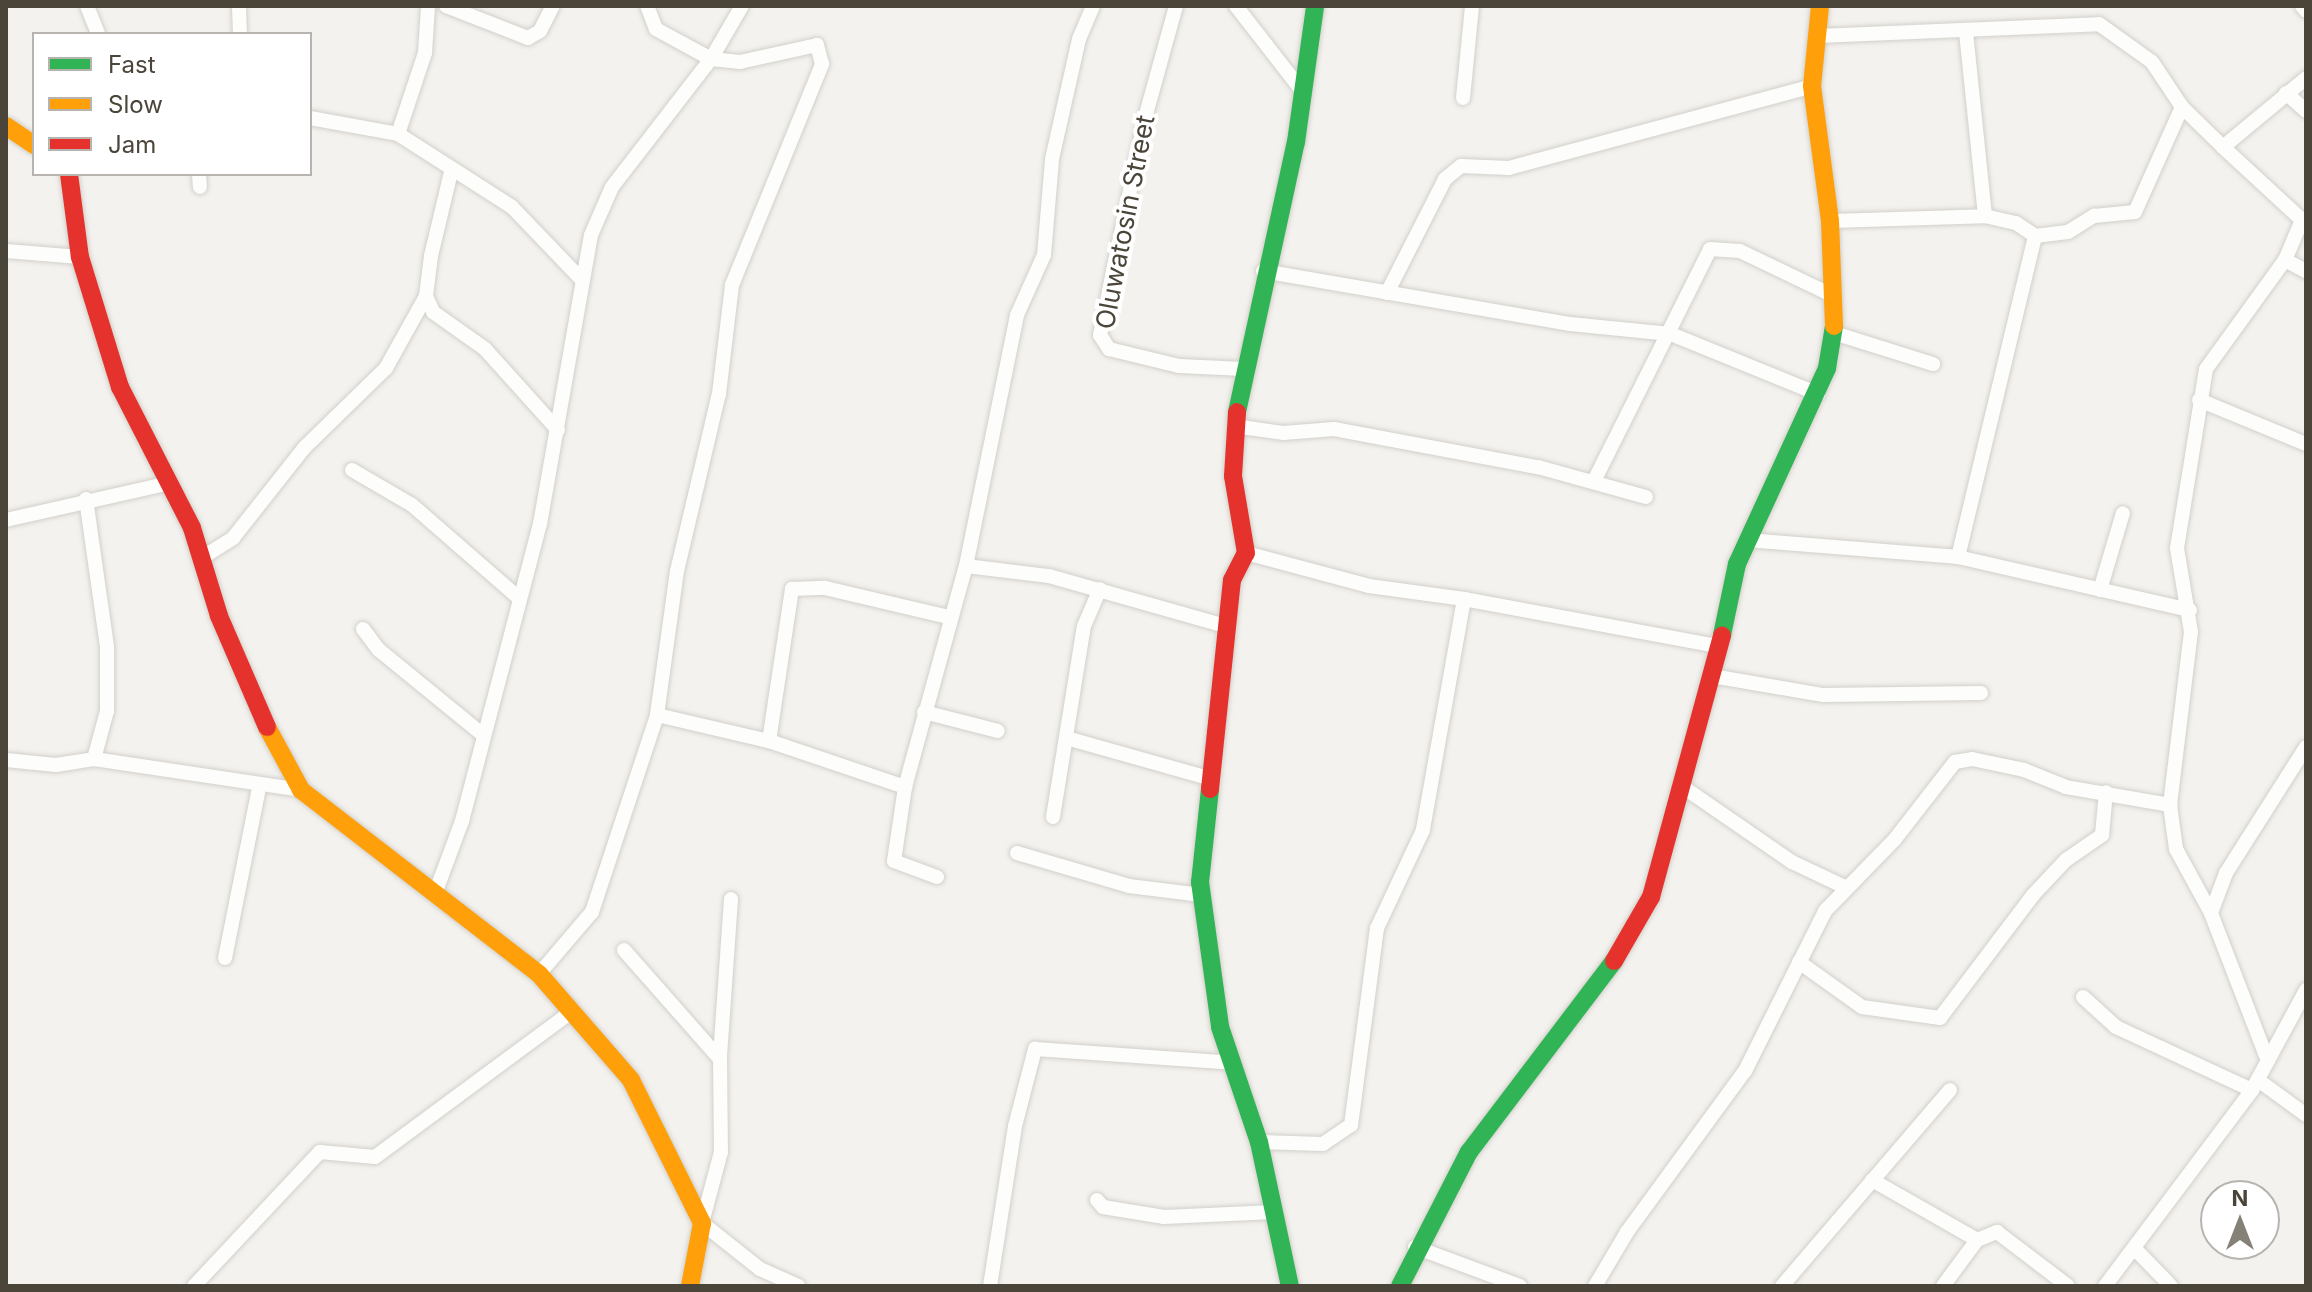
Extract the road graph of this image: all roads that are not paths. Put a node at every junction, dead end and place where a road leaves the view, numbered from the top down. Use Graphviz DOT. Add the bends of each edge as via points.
graph roads {
  1 [pos="87,6"];
  2 [pos="239,6"];
  3 [pos="428,6"];
  4 [pos="446,6"];
  5 [pos="553,6"];
  6 [pos="647,6"];
  7 [pos="742,6"];
  8 [pos="1093,6"];
  9 [pos="1176,6"];
  10 [pos="1236,6"];
  11 [pos="1315,6"];
  12 [pos="1472,6"];
  13 [pos="1820,6"];
  14 [pos="2302,6"];
  15 [pos="2306,11"];
  16 [pos="98,32"];
  17 [pos="240,32"];
  18 [pos="1966,32"];
  19 [pos="1818,36"];
  20 [pos="711,59"];
  21 [pos="2306,78"];
  22 [pos="1812,86"];
  23 [pos="1303,92"];
  24 [pos="2286,93"];
  25 [pos="1463,98"];
  26 [pos="2182,107"];
  27 [pos="2306,111"];
  28 [pos="312,118"];
  29 [pos="6,126"];
  30 [pos="398,134"];
  31 [pos="32,144"];
  32 [pos="2223,147"];
  33 [pos="451,172"];
  34 [pos="73,176"];
  35 [pos="1985,216"];
  36 [pos="1830,221"];
  37 [pos="2035,236"];
  38 [pos="6,251"];
  39 [pos="80,257"];
  40 [pos="2285,260"];
  41 [pos="1263,271"];
  42 [pos="2306,271"];
  43 [pos="580,278"];
  44 [pos="1387,293"];
  45 [pos="426,296"];
  46 [pos="1834,296"];
  47 [pos="1834,333"];
  48 [pos="1671,334"];
  49 [pos="1933,364"];
  50 [pos="1244,369"];
  51 [pos="1818,394"];
  52 [pos="2199,400"];
  53 [pos="1234,426"];
  54 [pos="558,430"];
  55 [pos="2306,444"];
  56 [pos="352,470"];
  57 [pos="1594,481"];
  58 [pos="166,484"];
  59 [pos="1646,497"];
  60 [pos="86,499"];
  61 [pos="6,503"];
  62 [pos="2123,513"];
  63 [pos="8,519"];
  64 [pos="1748,540"];
  65 [pos="1246,553"];
  66 [pos="203,557"];
  67 [pos="1958,557"];
  68 [pos="966,566"];
  69 [pos="1100,589"];
  70 [pos="2100,590"];
  71 [pos="519,598"];
  72 [pos="1464,599"];
  73 [pos="2190,610"];
  74 [pos="949,617"];
  75 [pos="1229,627"];
  76 [pos="363,629"];
  77 [pos="1718,646"];
  78 [pos="1712,676"];
  79 [pos="1981,693"];
  80 [pos="924,712"];
  81 [pos="657,715"];
  82 [pos="998,731"];
  83 [pos="482,734"];
  84 [pos="1066,738"];
  85 [pos="769,741"];
  86 [pos="2306,747"];
  87 [pos="94,759"];
  88 [pos="6,760"];
  89 [pos="1212,779"];
  90 [pos="905,787"];
  91 [pos="259,788"];
  92 [pos="1686,789"];
  93 [pos="301,790"];
  94 [pos="2106,792"];
  95 [pos="2170,805"];
  96 [pos="1053,817"];
  97 [pos="1017,853"];
  98 [pos="937,877"];
  99 [pos="1847,888"];
  100 [pos="436,891"];
  101 [pos="1201,895"];
  102 [pos="731,899"];
  103 [pos="2211,913"];
  104 [pos="624,950"];
  105 [pos="225,958"];
  106 [pos="1799,962"];
  107 [pos="539,974"];
  108 [pos="2306,990"];
  109 [pos="2083,997"];
  110 [pos="572,1011"];
  111 [pos="720,1059"];
  112 [pos="2268,1061"];
  113 [pos="1233,1063"];
  114 [pos="2255,1085"];
  115 [pos="1950,1090"];
  116 [pos="2306,1115"];
  117 [pos="1259,1142"];
  118 [pos="1872,1180"];
  119 [pos="1097,1200"];
  120 [pos="1274,1212"];
  121 [pos="702,1223"];
  122 [pos="1977,1240"];
  123 [pos="1415,1247"];
  124 [pos="2136,1250"];
  125 [pos="194,1286"];
  126 [pos="690,1286"];
  127 [pos="798,1286"];
  128 [pos="990,1286"];
  129 [pos="1290,1286"];
  130 [pos="1400,1286"];
  131 [pos="1520,1286"];
  132 [pos="1595,1286"];
  133 [pos="1782,1286"];
  134 [pos="1943,1286"];
  135 [pos="2068,1286"];
  136 [pos="2105,1286"];
  137 [pos="2171,1286"];
  1 -- 16 [label="street"];
  2 -- 17 [label="street"];
  3 -- 30 [label="street" via="425,53"];
  4 -- 5 [label="street" via="528,38 540,31"];
  6 -- 20 [label="street" via="656,29"];
  7 -- 20 [label="street"];
  8 -- 68 [label="street" via="1052,159 1044,255 1017,315"];
  9 -- 50 [label="street, Oluwatosin Street" via="1145,118 1100,335 1109,349 1179,366"];
  10 -- 23 [label="street"];
  11 -- 23 [label="street"];
  12 -- 25 [label="street"];
  13 -- 19 [label="street"];
  14 -- 15 [label="street"];
  18 -- 19 [label="street"];
  18 -- 26 [label="street" via="2099,24 2152,62"];
  18 -- 35 [label="street"];
  19 -- 22 [label="street"];
  20 -- 43 [label="street" via="612,187"];
  20 -- 81 [label="street" via="726,63 817,45 822,64 732,285 719,394 677,571"];
  21 -- 24 [label="street"];
  22 -- 36 [label="street"];
  22 -- 44 [label="street" via="1509,168 1461,166 1445,179"];
  23 -- 41 [label="street"];
  24 -- 27 [label="street"];
  24 -- 32 [label="street"];
  26 -- 32 [label="street"];
  26 -- 37 [label="street" via="2135,212 2094,216 2068,232"];
  28 -- 30 [label="street"];
  29 -- 31 [label="street"];
  30 -- 33 [label="street"];
  32 -- 40 [label="street" via="2301,216"];
  33 -- 43 [label="street" via="512,207"];
  33 -- 45 [label="street"];
  34 -- 39 [label="street"];
  35 -- 36 [label="street"];
  35 -- 37 [label="street" via="2016,223"];
  36 -- 46 [label="street"];
  37 -- 67 [label="street"];
  38 -- 39 [label="street"];
  39 -- 58 [label="street" via="120,387"];
  40 -- 42 [label="street"];
  40 -- 52 [label="street" via="2206,369"];
  41 -- 44 [label="street"];
  41 -- 50 [label="street"];
  43 -- 54 [label="street"];
  44 -- 48 [label="street"];
  45 -- 54 [label="street" via="433,312 485,349"];
  45 -- 66 [label="street" via="386,368 304,448 233,538"];
  46 -- 47 [label="street"];
  46 -- 48 [label="street" via="1740,251 1710,249"];
  47 -- 49 [label="street"];
  47 -- 51 [label="street"];
  48 -- 51 [label="street"];
  48 -- 57 [label="street"];
  50 -- 53 [label="street"];
  51 -- 64 [label="street"];
  52 -- 55 [label="street"];
  52 -- 73 [label="street" via="2177,548"];
  53 -- 57 [label="street" via="1283,433 1334,429"];
  53 -- 65 [label="street" via="1233,476"];
  54 -- 71 [label="street"];
  56 -- 71 [label="street" via="412,505"];
  57 -- 59 [label="street"];
  58 -- 60 [label="street"];
  58 -- 66 [label="street"];
  60 -- 63 [label="street"];
  60 -- 87 [label="street" via="107,647 107,711"];
  61 -- 63 [label="street"];
  62 -- 70 [label="street"];
  64 -- 67 [label="street"];
  64 -- 77 [label="street"];
  65 -- 72 [label="street" via="1369,586"];
  65 -- 75 [label="street" via="1232,580"];
  66 -- 93 [label="street" via="219,616"];
  67 -- 70 [label="street"];
  68 -- 69 [label="street"];
  68 -- 74 [label="street"];
  69 -- 75 [label="street"];
  69 -- 84 [label="street" via="1084,626"];
  70 -- 73 [label="street"];
  71 -- 83 [label="street"];
  72 -- 77 [label="street"];
  72 -- 117 [label="street" via="1423,830 1377,928 1351,1125 1323,1144"];
  73 -- 95 [label="street"];
  74 -- 80 [label="street"];
  74 -- 85 [label="street" via="825,588 792,589"];
  75 -- 89 [label="street"];
  76 -- 83 [label="street" via="379,650"];
  77 -- 78 [label="street"];
  78 -- 79 [label="street" via="1823,695"];
  78 -- 92 [label="street"];
  80 -- 82 [label="street"];
  80 -- 90 [label="street"];
  81 -- 85 [label="street"];
  81 -- 107 [label="street" via="592,912"];
  83 -- 100 [label="street"];
  84 -- 89 [label="street"];
  84 -- 96 [label="street"];
  85 -- 90 [label="street"];
  86 -- 103 [label="street" via="2226,873"];
  87 -- 88 [label="street" via="56,765"];
  87 -- 91 [label="street"];
  89 -- 101 [label="street"];
  90 -- 98 [label="street" via="894,861"];
  91 -- 93 [label="street"];
  91 -- 105 [label="street"];
  92 -- 99 [label="street" via="1792,862"];
  92 -- 123 [label="street" via="1636,928 1469,1152"];
  93 -- 100 [label="street"];
  94 -- 95 [label="street"];
  94 -- 99 [label="street" via="2066,787 2024,770 1972,759 1955,762 1895,839"];
  94 -- 106 [label="street" via="2102,835 2066,860 2033,895 1940,1018 1862,1007"];
  95 -- 103 [label="street" via="2180,861"];
  97 -- 101 [label="street" via="1129,886"];
  99 -- 106 [label="street" via="1825,911"];
  100 -- 107 [label="street"];
  101 -- 113 [label="street" via="1220,1027"];
  102 -- 111 [label="street"];
  103 -- 112 [label="street"];
  104 -- 111 [label="street"];
  106 -- 132 [label="street" via="1745,1071 1627,1232"];
  107 -- 110 [label="street"];
  108 -- 112 [label="street"];
  109 -- 114 [label="street" via="2116,1027"];
  110 -- 121 [label="street" via="631,1080"];
  110 -- 125 [label="street" via="375,1157 320,1152"];
  111 -- 121 [label="street" via="721,1152"];
  112 -- 114 [label="street"];
  113 -- 117 [label="street"];
  113 -- 128 [label="street" via="1035,1049 1015,1126"];
  114 -- 116 [label="street"];
  114 -- 124 [label="street"];
  115 -- 118 [label="street"];
  117 -- 120 [label="street"];
  118 -- 122 [label="street"];
  118 -- 133 [label="street"];
  119 -- 120 [label="street" via="1103,1207 1164,1217"];
  120 -- 129 [label="street"];
  121 -- 126 [label="street"];
  121 -- 127 [label="street" via="760,1269"];
  122 -- 134 [label="street"];
  122 -- 135 [label="street" via="1997,1232"];
  123 -- 130 [label="street"];
  123 -- 131 [label="street"];
  124 -- 136 [label="street"];
  124 -- 137 [label="street"];
}
